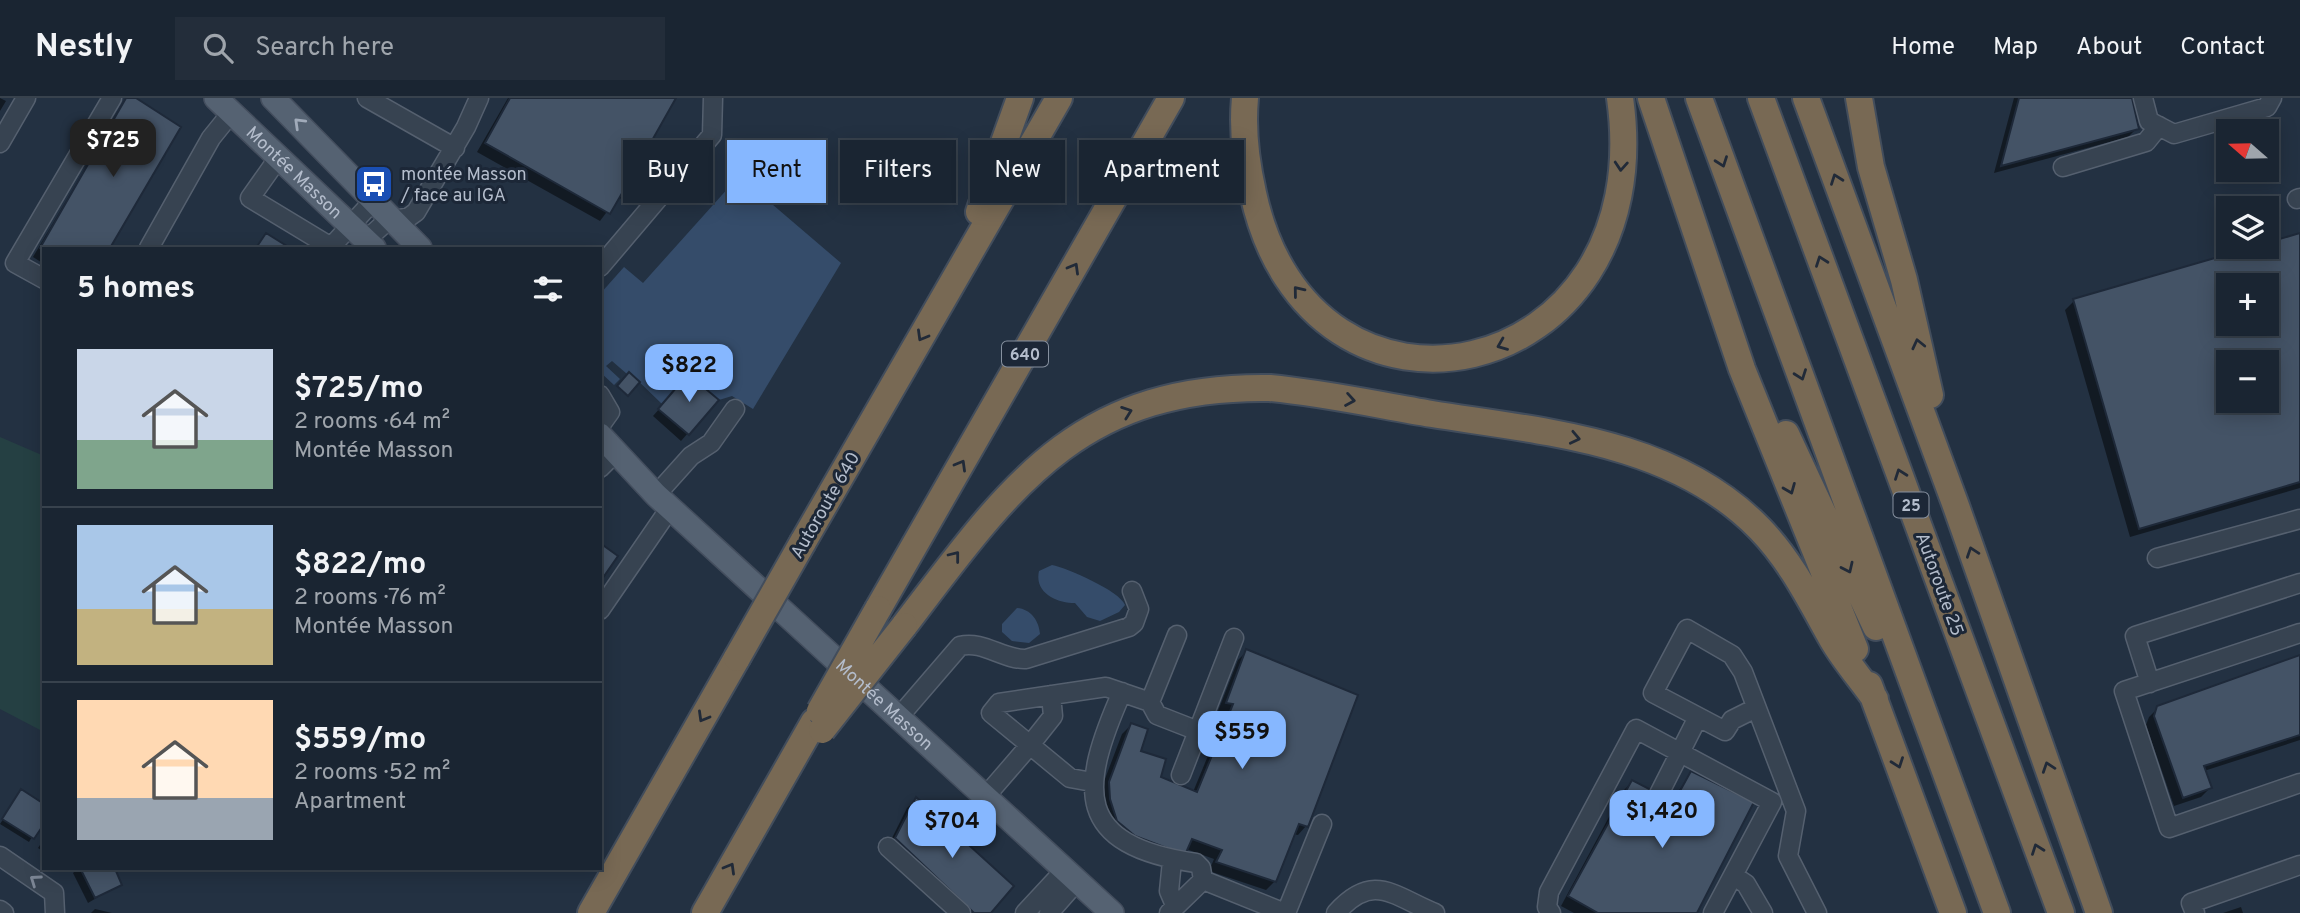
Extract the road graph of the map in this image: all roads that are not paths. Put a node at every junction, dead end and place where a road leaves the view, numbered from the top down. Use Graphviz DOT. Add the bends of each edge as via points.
graph roads {
  1 [pos="26,98"];
  2 [pos="112,98"];
  3 [pos="272,98"];
  4 [pos="368,98"];
  5 [pos="479,98"];
  6 [pos="713,98"];
  7 [pos="1020,98"];
  8 [pos="1059,98"];
  9 [pos="1171,98"];
  10 [pos="1245,98"];
  11 [pos="1620,98"];
  12 [pos="1651,98"];
  13 [pos="1699,98"];
  14 [pos="1761,98"];
  15 [pos="1806,98"];
  16 [pos="1859,98"];
  17 [pos="2143,98"];
  18 [pos="2272,98"];
  19 [pos="232,111"];
  20 [pos="1660,125"];
  21 [pos="2159,126"];
  22 [pos="0,143"];
  23 [pos="455,148"];
  24 [pos="279,157"];
  25 [pos="2063,167"];
  26 [pos="373,201"];
  27 [pos="391,219"];
  28 [pos="363,238"];
  29 [pos="150,247"];
  30 [pos="419,247"];
  31 [pos="602,265"];
  32 [pos="956,277"];
  33 [pos="42,278"];
  34 [pos="602,397"];
  35 [pos="735,409"];
  36 [pos="602,423"];
  37 [pos="606,453"];
  38 [pos="663,502"];
  39 [pos="1956,506"];
  40 [pos="2300,519"];
  41 [pos="2157,558"];
  42 [pos="2300,583"];
  43 [pos="1132,591"];
  44 [pos="602,607"];
  45 [pos="2300,633"];
  46 [pos="1177,635"];
  47 [pos="1234,638"];
  48 [pos="2150,683"];
  49 [pos="1122,692"];
  50 [pos="1051,695"];
  51 [pos="1875,699"];
  52 [pos="1150,702"];
  53 [pos="1756,708"];
  54 [pos="1698,717"];
  55 [pos="898,718"];
  56 [pos="818,726"];
  57 [pos="1198,731"];
  58 [pos="1030,746"];
  59 [pos="1680,752"];
  60 [pos="1181,775"];
  61 [pos="1092,782"];
  62 [pos="2300,783"];
  63 [pos="1951,788"];
  64 [pos="1658,794"];
  65 [pos="985,797"];
  66 [pos="1322,824"];
  67 [pos="888,847"];
  68 [pos="0,856"];
  69 [pos="1172,860"];
  70 [pos="2300,865"];
  71 [pos="1071,876"];
  72 [pos="1734,876"];
  73 [pos="1203,880"];
  74 [pos="1172,909"];
  75 [pos="0,910"];
  76 [pos="1341,911"];
  77 [pos="1027,912"];
  78 [pos="4,913"];
  79 [pos="55,913"];
  80 [pos="591,913"];
  81 [pos="705,913"];
  82 [pos="961,913"];
  83 [pos="1049,913"];
  84 [pos="1112,913"];
  85 [pos="1285,913"];
  86 [pos="1435,913"];
  87 [pos="1551,913"];
  88 [pos="1713,913"];
  89 [pos="1763,913"];
  90 [pos="1817,913"];
  91 [pos="1953,913"];
  92 [pos="1997,913"];
  93 [pos="2061,913"];
  94 [pos="2099,913"];
  95 [pos="2195,913"];
  1 -- 22 [label="street"];
  2 -- 33 [label="street" via="15,263"];
  3 -- 19 [label="main road"];
  26 -- 3 [label="main road, Montée Masson, one-way"];
  4 -- 23 [label="street"];
  5 -- 23 [label="street"];
  6 -- 31 [label="street" via="712,135"];
  7 -- 32 [label="highway"];
  8 -- 32 [label="highway, Autoroute 640"];
  56 -- 9 [label="highway, 640, one-way, bridge" via="878,609"];
  11 -- 10 [label="highway, one-way" via="1618,196 1605,240 1584,281 1558,311 1528,333 1480,353 1445,358 1394,353 1351,336 1310,306 1287,279 1256,209 1245,146"];
  12 -- 20 [label="highway"];
  13 -- 63 [label="highway, one-way"];
  93 -- 14 [label="highway, Autoroute 25 / 25, one-way"];
  39 -- 15 [label="highway, one-way"];
  39 -- 16 [label="highway, one-way" via="1904,280 1871,167"];
  17 -- 21 [label="street" via="2149,121"];
  18 -- 21 [label="street" via="2267,107 2174,134"];
  19 -- 24 [label="main road, Montée Masson"];
  19 -- 29 [label="street" via="211,138"];
  20 -- 51 [label="highway, one-way" via="1742,369"];
  20 -- 63 [label="highway, one-way" via="1738,328"];
  21 -- 25 [label="street" via="2146,142"];
  23 -- 27 [label="street" via="416,212"];
  24 -- 28 [label="main road, Montée Masson"];
  24 -- 28 [label="street" via="250,198 331,247"];
  26 -- 27 [label="main road, Montée Masson"];
  26 -- 28 [label="street"];
  27 -- 28 [label="street"];
  27 -- 30 [label="main road, Montée Masson"];
  32 -- 80 [label="highway, Autoroute 640, one-way, bridge"];
  34 -- 36 [label="street" via="610,412"];
  35 -- 38 [label="street" via="710,443 691,456"];
  37 -- 38 [label="main road, Montée Masson"];
  38 -- 44 [label="street"];
  38 -- 55 [label="main road, Montée Masson"];
  94 -- 39 [label="highway, one-way"];
  40 -- 41 [label="street"];
  42 -- 48 [label="street" via="2135,636"];
  43 -- 55 [label="street" via="1139,609 1129,627 1026,659 960,646"];
  45 -- 48 [label="street"];
  46 -- 52 [label="street"];
  47 -- 57 [label="street"];
  48 -- 62 [label="street" via="2124,691 2169,828"];
  49 -- 50 [label="street" via="1106,687"];
  49 -- 52 [label="street"];
  49 -- 61 [label="street" via="1099,748"];
  50 -- 58 [label="street" via="1053,716"];
  50 -- 58 [label="street" via="999,703 991,713"];
  56 -- 51 [label="highway, one-way, bridge" via="904,625 959,551 1040,463 1114,417 1177,397 1223,389 1270,388 1560,435 1617,448 1680,472 1728,501 1771,541"];
  51 -- 91 [label="highway, one-way"];
  52 -- 57 [label="street" via="1157,715"];
  53 -- 54 [label="street" via="1732,720 1725,732"];
  53 -- 54 [label="street" via="1735,658 1687,629 1653,693"];
  53 -- 90 [label="street" via="1796,811 1788,856"];
  54 -- 59 [label="street"];
  55 -- 65 [label="main road, Montée Masson"];
  81 -- 56 [label="highway, one-way"];
  57 -- 60 [label="street"];
  58 -- 61 [label="street" via="1070,778"];
  58 -- 65 [label="street"];
  59 -- 64 [label="street"];
  59 -- 72 [label="street" via="1772,802"];
  59 -- 87 [label="street" via="1636,729 1549,892"];
  61 -- 69 [label="street" via="1097,809 1110,829 1145,853"];
  63 -- 92 [label="highway"];
  65 -- 71 [label="main road, Montée Masson"];
  66 -- 85 [label="street"];
  67 -- 82 [label="street"];
  79 -- 68 [label="street, one-way" via="54,893"];
  69 -- 73 [label="street" via="1196,863"];
  69 -- 74 [label="street"];
  70 -- 95 [label="street" via="2191,903"];
  71 -- 77 [label="street"];
  71 -- 83 [label="street"];
  71 -- 84 [label="main road, Montée Masson"];
  72 -- 88 [label="street"];
  72 -- 89 [label="street" via="1746,884"];
  73 -- 74 [label="street"];
  73 -- 85 [label="street"];
  75 -- 78 [label="street"];
  76 -- 86 [label="street" via="1355,893 1371,889"];
}
